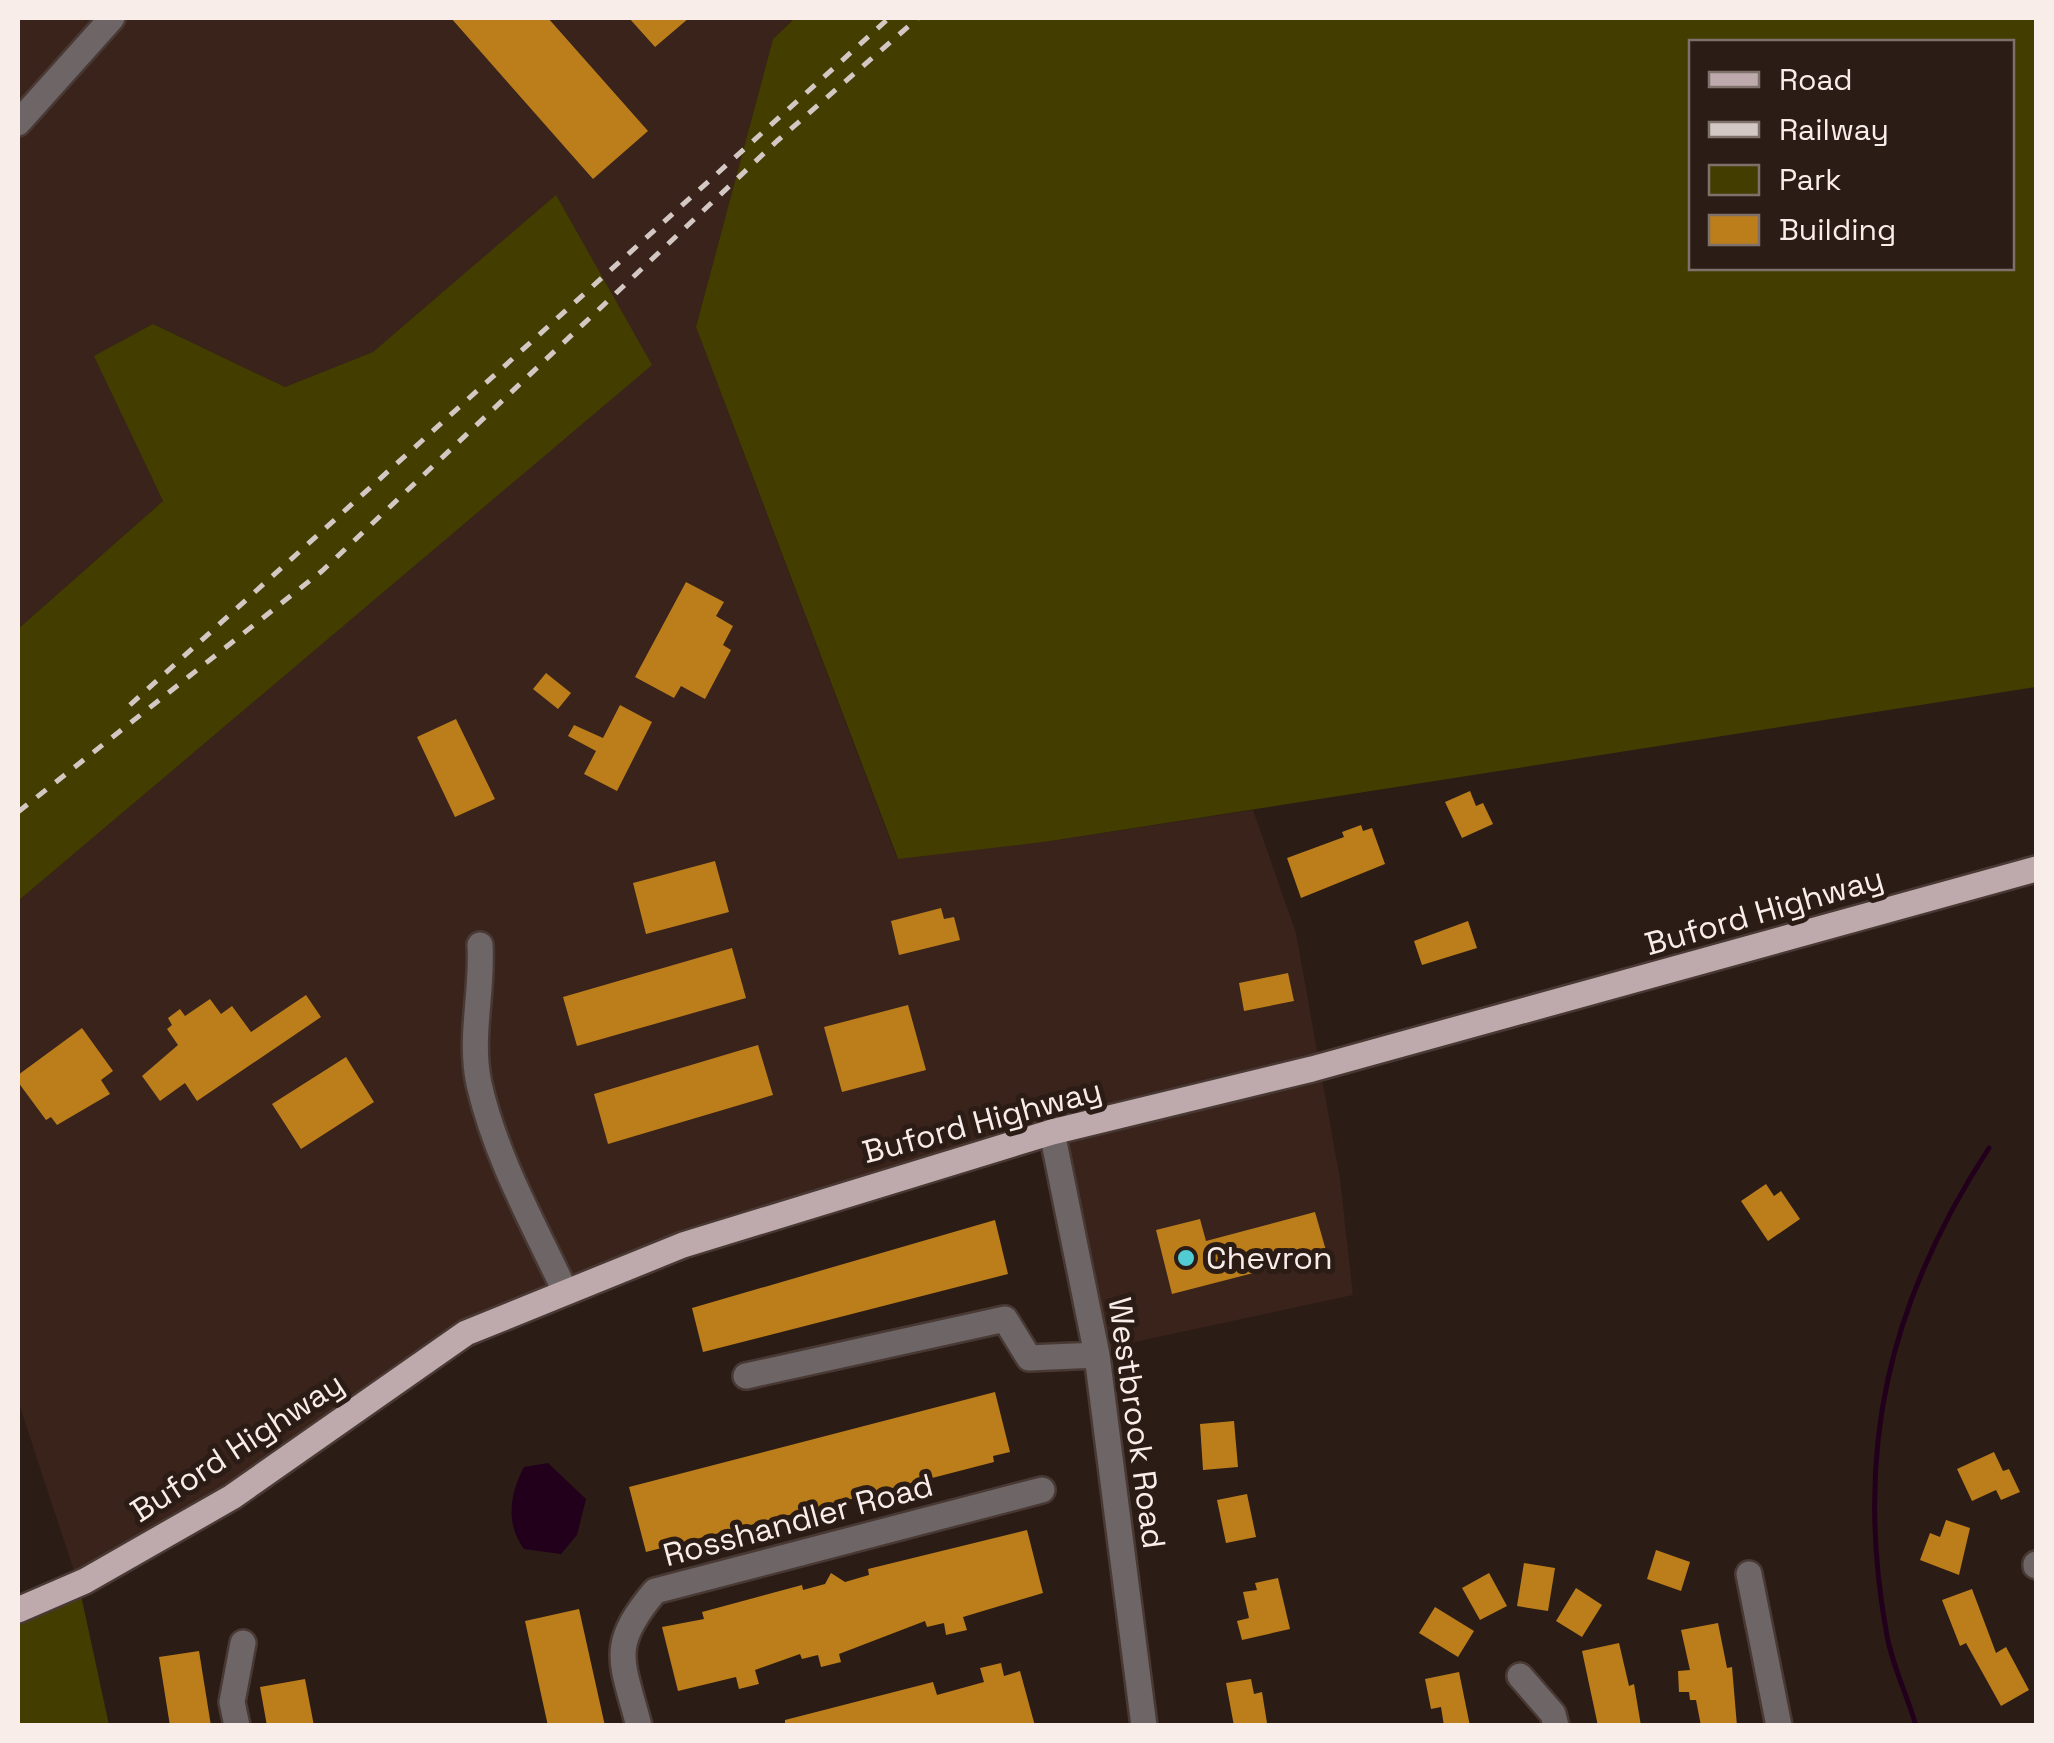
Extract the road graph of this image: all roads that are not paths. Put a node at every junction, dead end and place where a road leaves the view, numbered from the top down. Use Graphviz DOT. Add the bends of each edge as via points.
graph roads {
  1 [pos="112,18"];
  2 [pos="18,123"];
  3 [pos="2036,869"];
  4 [pos="480,945"];
  5 [pos="1052,1132"];
  6 [pos="565,1291"];
  7 [pos="1097,1355"];
  8 [pos="746,1376"];
  9 [pos="1042,1490"];
  10 [pos="1749,1574"];
  11 [pos="18,1610"];
  12 [pos="243,1643"];
  13 [pos="1520,1676"];
  14 [pos="237,1726"];
  15 [pos="639,1726"];
  16 [pos="1144,1726"];
  17 [pos="1556,1726"];
  18 [pos="1779,1726"];
  1 -- 2 [label="street"];
  3 -- 5 [label="main road, Buford Highway" via="1312,1069"];
  4 -- 6 [label="street" via="480,1084 503,1164"];
  5 -- 6 [label="main road, Buford Highway" via="816,1201"];
  5 -- 7 [label="street, Westbrook Road"];
  6 -- 11 [label="main road, Buford Highway" via="466,1333 232,1497 84,1581"];
  7 -- 8 [label="street" via="1029,1358 1005,1318"];
  7 -- 16 [label="street, Westbrook Road"];
  9 -- 15 [label="street, Rosshandler Road" via="655,1591 633,1617 620,1649"];
  10 -- 18 [label="street"];
  12 -- 14 [label="street" via="232,1702"];
  13 -- 17 [label="street" via="1554,1714"];
}
